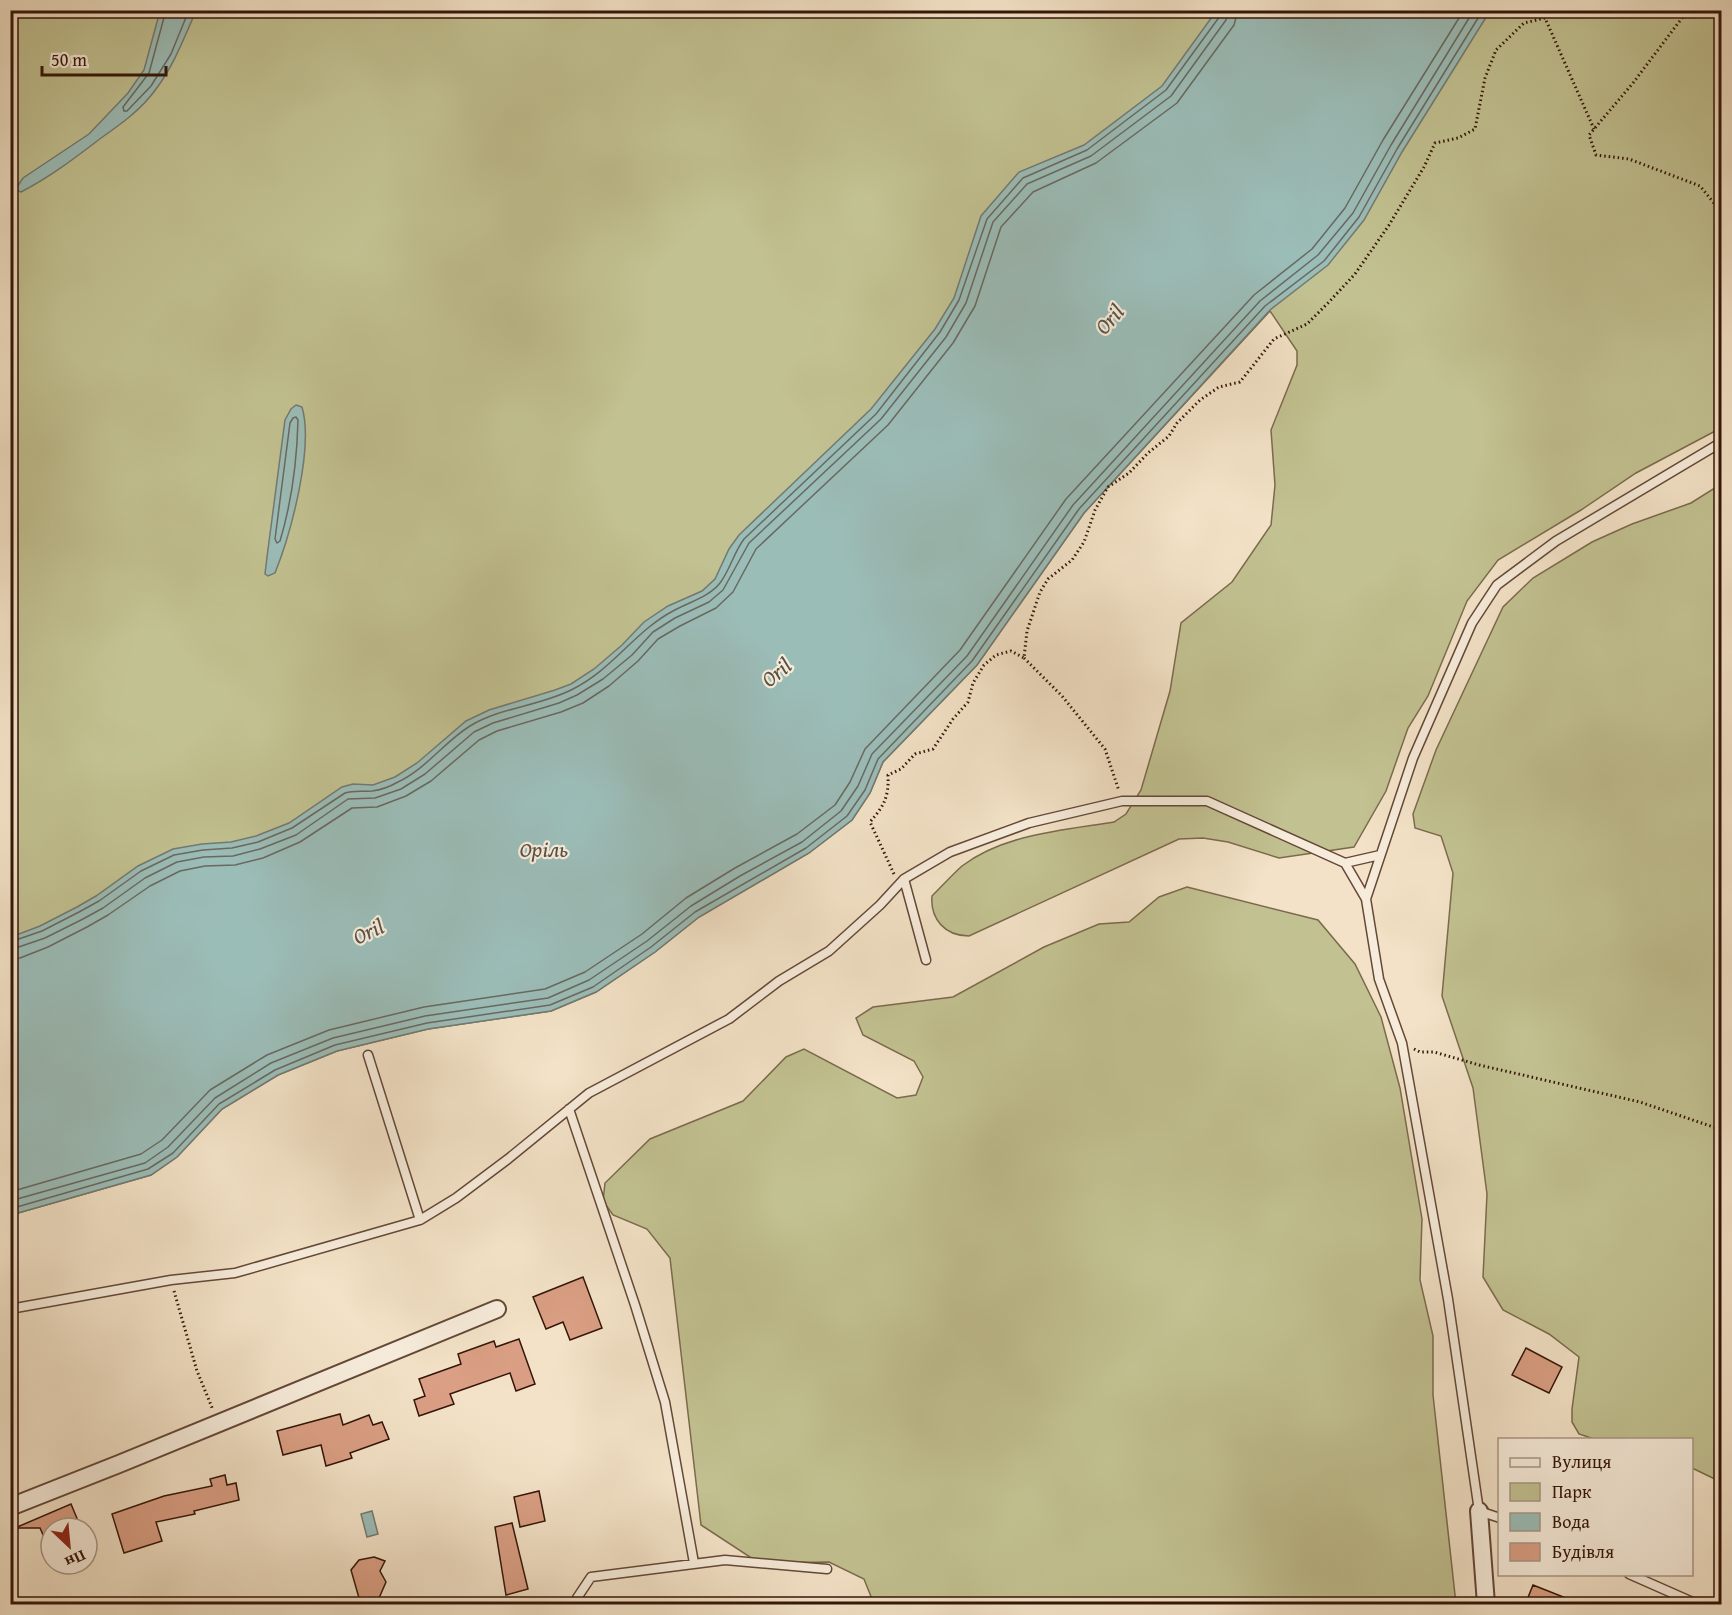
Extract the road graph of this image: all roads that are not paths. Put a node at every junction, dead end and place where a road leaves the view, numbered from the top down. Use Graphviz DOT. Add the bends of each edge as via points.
graph roads {
  1 [pos="1722,442"];
  2 [pos="1380,855"];
  3 [pos="1345,864"];
  4 [pos="901,881"];
  5 [pos="1366,899"];
  6 [pos="926,960"];
  7 [pos="368,1055"];
  8 [pos="569,1108"];
  9 [pos="420,1220"];
  10 [pos="10,1309"];
  11 [pos="497,1310"];
  12 [pos="10,1507"];
  13 [pos="1479,1511"];
  14 [pos="1498,1517"];
  15 [pos="694,1563"];
  16 [pos="826,1569"];
  17 [pos="1631,1576"];
  18 [pos="578,1605"];
  19 [pos="1486,1605"];
  20 [pos="1697,1605"];
  1 -- 2 [label="lane" via="1556,541 1497,585 1472,623 1417,748"];
  2 -- 3 [label="lane"];
  2 -- 5 [label="lane"];
  3 -- 4 [label="lane" via="1207,801 1122,801 1029,823 950,852"];
  3 -- 5 [label="lane"];
  4 -- 6 [label="lane"];
  4 -- 8 [label="lane" via="829,951 729,1018 588,1093"];
  5 -- 13 [label="lane" via="1379,979 1402,1042 1448,1299"];
  7 -- 9 [label="lane"];
  8 -- 9 [label="lane" via="456,1198"];
  8 -- 15 [label="lane" via="665,1402"];
  9 -- 10 [label="lane" via="235,1273 171,1280"];
  11 -- 12 [label="street"];
  13 -- 14 [label="lane"];
  13 -- 19 [label="street"];
  15 -- 16 [label="lane" via="725,1560"];
  15 -- 18 [label="lane" via="591,1577 577,1598"];
  17 -- 20 [label="lane"];
}
